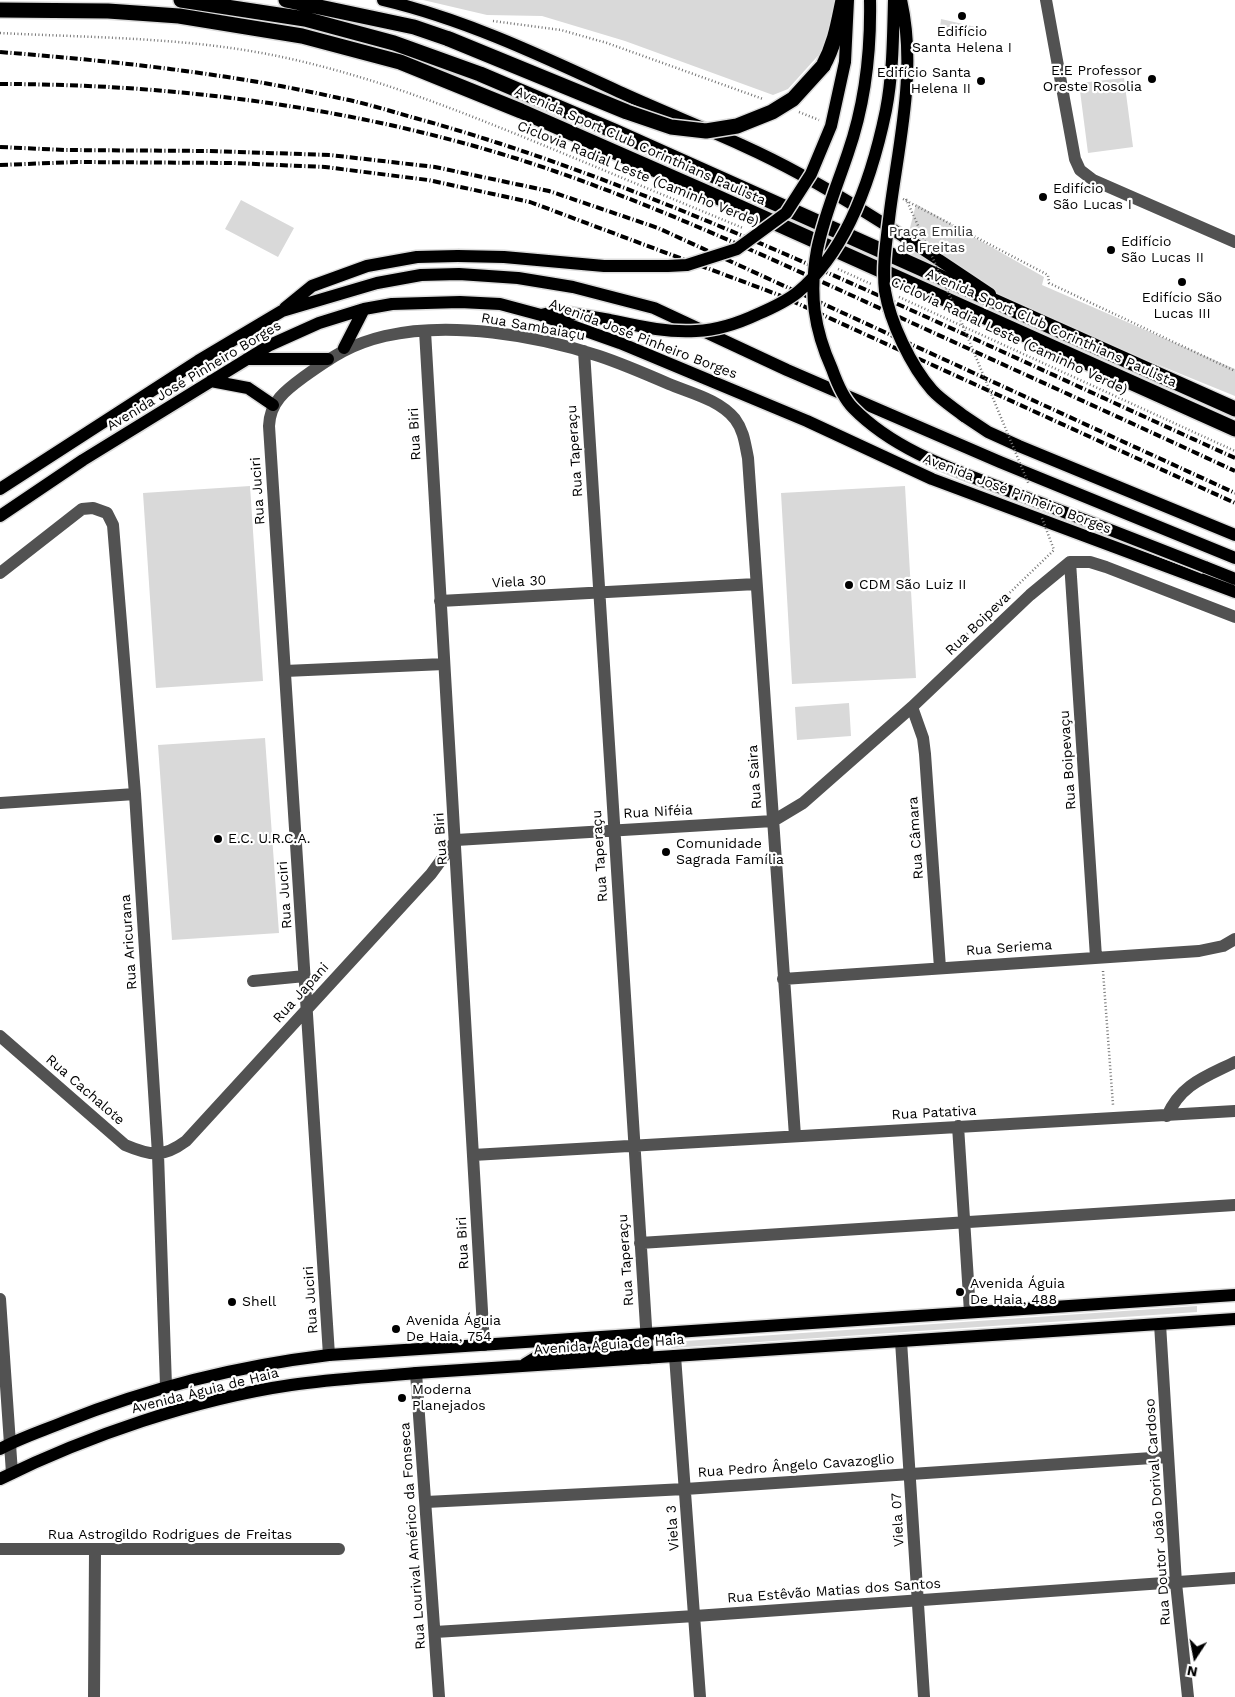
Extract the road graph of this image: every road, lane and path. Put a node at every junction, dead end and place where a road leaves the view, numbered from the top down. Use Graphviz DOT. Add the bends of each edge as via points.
graph roads {
  1 [pos="181,0"];
  2 [pos="286,0"];
  3 [pos="383,0"];
  4 [pos="843,0"];
  5 [pos="848,0"];
  6 [pos="870,0"];
  7 [pos="894,0"];
  8 [pos="901,0"];
  9 [pos="1046,0"];
  10 [pos="0,10"];
  11 [pos="0,33"];
  12 [pos="902,192"];
  13 [pos="751,231"];
  14 [pos="1235,242"];
  15 [pos="832,266"];
  16 [pos="876,286"];
  17 [pos="894,295"];
  18 [pos="1011,308"];
  19 [pos="364,309"];
  20 [pos="282,311"];
  21 [pos="541,315"];
  22 [pos="425,331"];
  23 [pos="344,348"];
  24 [pos="584,351"];
  25 [pos="247,359"];
  26 [pos="328,359"];
  27 [pos="211,381"];
  28 [pos="273,405"];
  29 [pos="1235,409"];
  30 [pos="734,418"];
  31 [pos="1235,429"];
  32 [pos="1235,451"];
  33 [pos="0,489"];
  34 [pos="1031,491"];
  35 [pos="0,516"];
  36 [pos="1042,517"];
  37 [pos="1235,535"];
  38 [pos="1054,550"];
  39 [pos="1235,558"];
  40 [pos="1070,562"];
  41 [pos="0,573"];
  42 [pos="1235,578"];
  43 [pos="756,584"];
  44 [pos="599,592"];
  45 [pos="1235,592"];
  46 [pos="440,601"];
  47 [pos="1235,618"];
  48 [pos="444,664"];
  49 [pos="285,672"];
  50 [pos="912,707"];
  51 [pos="134,794"];
  52 [pos="0,803"];
  53 [pos="773,821"];
  54 [pos="613,830"];
  55 [pos="456,840"];
  56 [pos="1235,939"];
  57 [pos="1099,956"];
  58 [pos="940,968"];
  59 [pos="305,976"];
  60 [pos="783,979"];
  61 [pos="253,980"];
  62 [pos="307,1009"];
  63 [pos="0,1036"];
  64 [pos="1235,1062"];
  65 [pos="1235,1111"];
  66 [pos="1167,1116"];
  67 [pos="1114,1119"];
  68 [pos="958,1126"];
  69 [pos="795,1136"];
  70 [pos="635,1146"];
  71 [pos="158,1154"];
  72 [pos="474,1155"];
  73 [pos="1235,1205"];
  74 [pos="965,1223"];
  75 [pos="640,1243"];
  76 [pos="1235,1295"];
  77 [pos="0,1299"];
  78 [pos="970,1312"];
  79 [pos="1235,1313"];
  80 [pos="1235,1319"];
  81 [pos="1200,1321"];
  82 [pos="1160,1324"];
  83 [pos="646,1335"];
  84 [pos="901,1341"];
  85 [pos="484,1345"];
  86 [pos="648,1353"];
  87 [pos="329,1354"];
  88 [pos="675,1356"];
  89 [pos="416,1373"];
  90 [pos="166,1386"];
  91 [pos="5,1446"];
  92 [pos="1167,1457"];
  93 [pos="910,1472"];
  94 [pos="12,1473"];
  95 [pos="0,1480"];
  96 [pos="685,1489"];
  97 [pos="426,1502"];
  98 [pos="0,1549"];
  99 [pos="339,1549"];
  100 [pos="95,1551"];
  101 [pos="1235,1578"];
  102 [pos="1176,1583"];
  103 [pos="918,1600"];
  104 [pos="695,1616"];
  105 [pos="435,1632"];
  106 [pos="94,1697"];
  107 [pos="440,1697"];
  108 [pos="700,1697"];
  109 [pos="924,1697"];
  110 [pos="1188,1697"];
  1 -- 18 [label="highway, Avenida Sport Club Corinthians Paulista" via="305,20 394,43 480,74"];
  2 -- 4 [label="highway, bridge" via="414,27 626,112 671,127 706,132 737,126 772,112 793,99 823,66 832,50"];
  3 -- 18 [label="main road, Avenida Sport Club Corinthians Paulista" via="474,27 673,117 737,142 829,189 903,234"];
  5 -- 20 [label="main road, bridge" via="845,62 833,118 811,174 786,213 738,249 687,265 668,266 604,266 504,257 417,257 367,266 312,286"];
  6 -- 42 [label="main road, bridge" via="870,39 861,100 849,152 828,206 813,285 816,329 838,386 856,411 899,444 952,468"];
  7 -- 21 [label="main road, bridge" via="886,109 875,152 851,218 824,264 798,292 772,308 720,328 678,331 558,311"];
  8 -- 37 [label="main road, bridge" via="907,38 906,86 887,236 885,291 917,372 933,391 988,432"];
  9 -- 14 [label="street" via="1075,159 1080,170 1093,180"];
  10 -- 31 [label="highway, Avenida Sport Club Corinthians Paulista" via="108,11 199,19 302,36 400,62 706,192"];
  11 -- 13 [label="path, Ciclovia Radial Leste (Caminho Verde)" via="151,39 221,46 290,58 424,97"];
  12 -- 34 [label="path, bridge" via="958,314"];
  15 -- 16 [label="path, Ciclovia Radial Leste (Caminho Verde)"];
  17 -- 32 [label="path, Ciclovia Radial Leste (Caminho Verde)"];
  18 -- 29 [label="highway, Avenida Sport Club Corinthians Paulista"];
  19 -- 21 [label="main road, Avenida José Pinheiro Borges" via="392,304 460,302 500,304"];
  19 -- 23 [label="main road"];
  19 -- 25 [label="main road, Avenida José Pinheiro Borges" via="319,323"];
  20 -- 33 [label="main road, Avenida José Pinheiro Borges" via="198,361"];
  20 -- 39 [label="main road, Avenida José Pinheiro Borges" via="377,283 421,275 518,278 610,295 654,308 1000,462"];
  21 -- 45 [label="main road, Avenida José Pinheiro Borges" via="698,375 932,479"];
  22 -- 23 [label="street, Rua Sambaiaçu" via="386,336"];
  22 -- 24 [label="street, Rua Sambaiaçu" via="502,335"];
  22 -- 46 [label="street, Rua Biri"];
  23 -- 26 [label="street, Rua Sambaiaçu"];
  24 -- 30 [label="street, Rua Sambaiaçu" via="719,404"];
  24 -- 44 [label="street, Rua Taperaçu"];
  25 -- 26 [label="main road"];
  25 -- 27 [label="main road, Avenida José Pinheiro Borges"];
  26 -- 28 [label="street, Rua Sambaiaçu" via="288,389"];
  27 -- 28 [label="main road" via="248,388"];
  27 -- 35 [label="main road, Avenida José Pinheiro Borges"];
  28 -- 49 [label="street, Rua Juciri" via="269,426"];
  30 -- 43 [label="street, Rua Saira" via="742,430 748,458"];
  36 -- 38 [label="path, bridge"];
  40 -- 47 [label="street" via="1090,562 1106,567"];
  40 -- 50 [label="street, Rua Boipeva" via="1030,595"];
  40 -- 57 [label="street, Rua Boipevaçu"];
  41 -- 51 [label="street, Rua Aricurana" via="82,509 93,508 107,513 113,525"];
  43 -- 44 [label="street, Viela 30"];
  43 -- 53 [label="street, Rua Saira"];
  44 -- 46 [label="street, Viela 30"];
  44 -- 54 [label="street, Rua Taperaçu"];
  46 -- 48 [label="street, Rua Biri"];
  48 -- 49 [label="street"];
  48 -- 55 [label="street, Rua Biri"];
  49 -- 59 [label="street, Rua Juciri"];
  50 -- 53 [label="street, Rua Boipeva" via="803,803"];
  50 -- 58 [label="street, Rua Câmara" via="925,754"];
  51 -- 52 [label="street"];
  51 -- 71 [label="street, Rua Aricurana"];
  53 -- 54 [label="street, Rua Niféia"];
  53 -- 60 [label="street, Rua Saira"];
  54 -- 55 [label="street, Rua Niféia"];
  54 -- 70 [label="street, Rua Taperaçu"];
  55 -- 62 [label="street, Rua Japani" via="431,874"];
  55 -- 72 [label="street, Rua Biri"];
  56 -- 57 [label="street, Rua Seriema" via="1223,946 1199,951"];
  57 -- 58 [label="street, Rua Seriema"];
  57 -- 67 [label="path"];
  58 -- 60 [label="street, Rua Seriema"];
  59 -- 61 [label="street"];
  59 -- 62 [label="street, Rua Juciri"];
  60 -- 69 [label="street, Rua Saira"];
  62 -- 71 [label="street, Rua Japani" via="186,1141 173,1150"];
  62 -- 87 [label="street, Rua Juciri"];
  63 -- 71 [label="street, Rua Cachalote" via="125,1145"];
  64 -- 66 [label="street" via="1183,1090 1173,1101"];
  65 -- 66 [label="street, Rua Patativa"];
  66 -- 67 [label="street, Rua Patativa"];
  67 -- 68 [label="street, Rua Patativa"];
  68 -- 69 [label="street, Rua Patativa"];
  68 -- 74 [label="street"];
  69 -- 70 [label="street, Rua Patativa"];
  70 -- 72 [label="street, Rua Patativa"];
  70 -- 75 [label="street, Rua Taperaçu"];
  71 -- 90 [label="street, Rua Aricurana"];
  72 -- 85 [label="street, Rua Biri"];
  73 -- 74 [label="street"];
  74 -- 75 [label="street"];
  74 -- 78 [label="street"];
  75 -- 83 [label="street, Rua Taperaçu"];
  76 -- 78 [label="main road, Avenida Águia de Haia"];
  77 -- 91 [label="street"];
  78 -- 83 [label="main road, Avenida Águia de Haia"];
  79 -- 81 [label="main road" via="1206,1315"];
  80 -- 81 [label="main road, Avenida Águia de Haia"];
  81 -- 82 [label="main road, Avenida Águia de Haia"];
  82 -- 84 [label="main road, Avenida Águia de Haia"];
  82 -- 92 [label="street, Rua Doutor João Dorival Cardoso"];
  83 -- 85 [label="main road, Avenida Águia de Haia"];
  83 -- 86 [label="street, Rua Taperaçu"];
  84 -- 88 [label="main road, Avenida Águia de Haia"];
  84 -- 93 [label="street, Viela 07"];
  85 -- 87 [label="main road, Avenida Águia de Haia"];
  86 -- 88 [label="main road, Avenida Águia de Haia"];
  86 -- 89 [label="main road, Avenida Águia de Haia"];
  87 -- 90 [label="main road, Avenida Águia de Haia" via="254,1366"];
  88 -- 96 [label="street, Viela 3"];
  89 -- 94 [label="main road, Avenida Águia de Haia" via="290,1385 210,1402 129,1425"];
  89 -- 97 [label="street, Rua Lourival Américo da Fonseca"];
  90 -- 91 [label="main road, Avenida Águia de Haia" via="117,1401"];
  91 -- 94 [label="street"];
  92 -- 93 [label="street, Rua Pedro Ângelo Cavazoglio"];
  92 -- 102 [label="street, Rua Doutor João Dorival Cardoso"];
  93 -- 96 [label="street, Rua Pedro Ângelo Cavazoglio"];
  93 -- 103 [label="street, Viela 07"];
  94 -- 95 [label="main road, Avenida Águia de Haia"];
  96 -- 97 [label="street, Rua Pedro Ângelo Cavazoglio"];
  96 -- 104 [label="street, Viela 3"];
  97 -- 105 [label="street, Rua Lourival Américo da Fonseca"];
  98 -- 100 [label="street, Rua Astrogildo Rodrigues de Freitas"];
  99 -- 100 [label="street, Rua Astrogildo Rodrigues de Freitas"];
  100 -- 106 [label="street"];
  101 -- 102 [label="street, Rua Estêvão Matias dos Santos"];
  102 -- 103 [label="street, Rua Estêvão Matias dos Santos"];
  102 -- 110 [label="street, Rua Doutor João Dorival Cardoso"];
  103 -- 104 [label="street, Rua Estêvão Matias dos Santos"];
  103 -- 109 [label="street, Viela 07"];
  104 -- 105 [label="street, Rua Estêvão Matias dos Santos"];
  104 -- 108 [label="street, Viela 3"];
  105 -- 107 [label="street, Rua Lourival Américo da Fonseca"];
}
